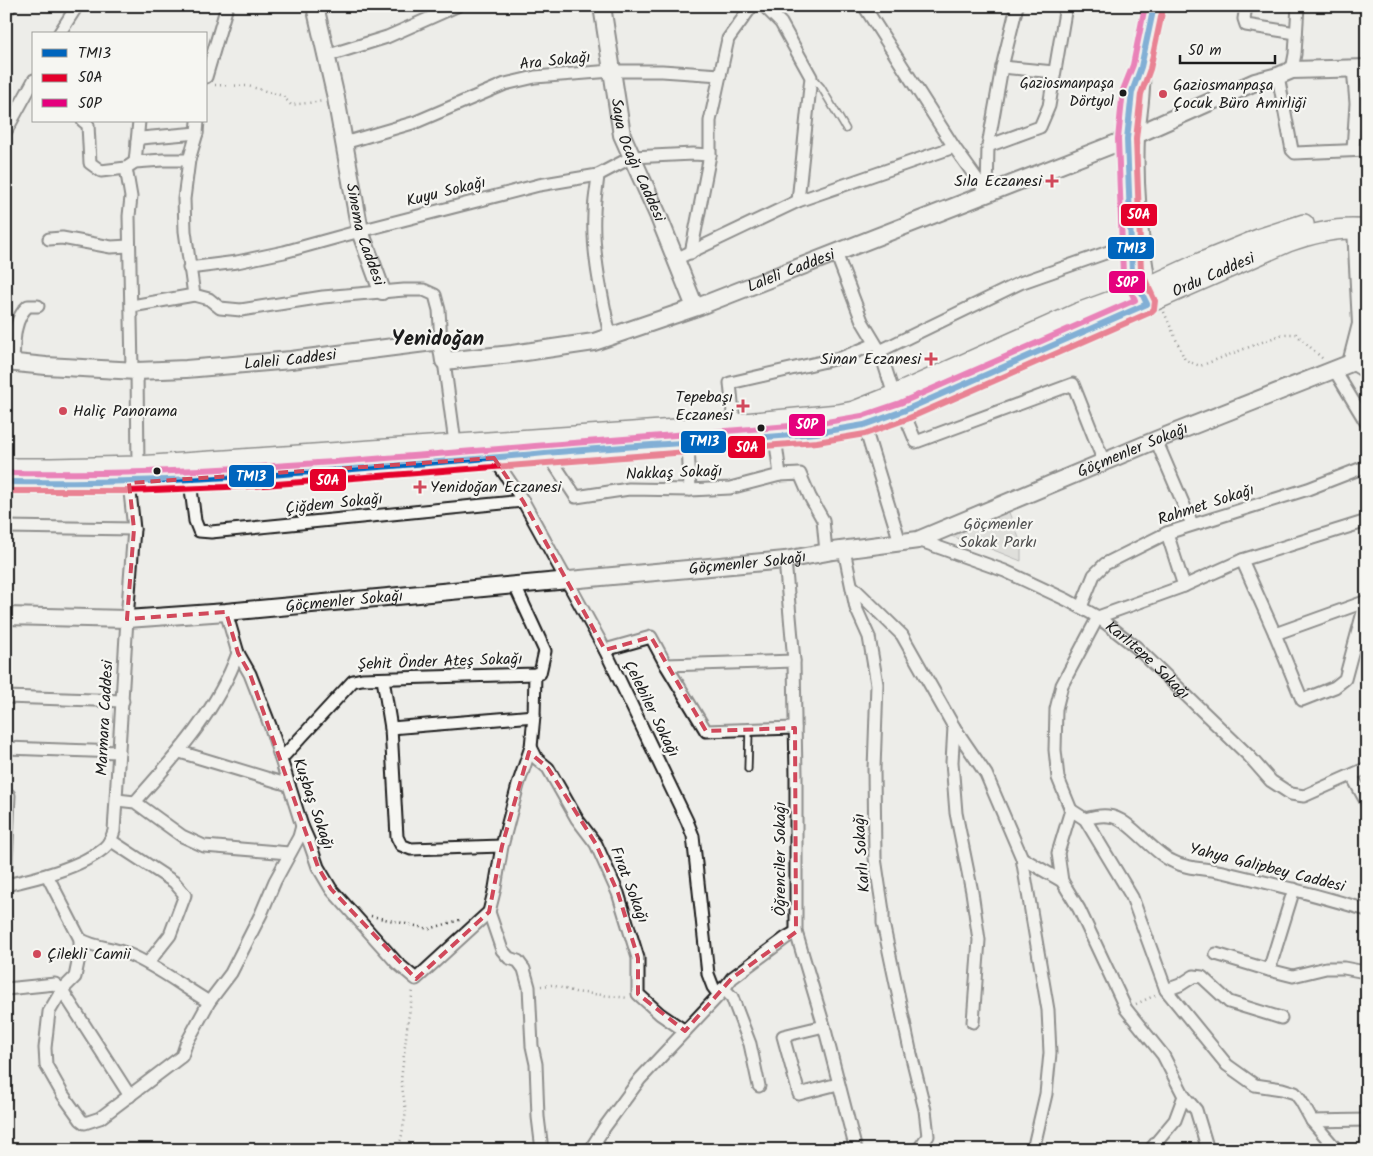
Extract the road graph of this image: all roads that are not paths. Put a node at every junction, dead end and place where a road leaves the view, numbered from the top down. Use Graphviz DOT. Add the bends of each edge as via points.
graph roads {
  1 [pos="11,6"];
  2 [pos="77,6"];
  3 [pos="228,6"];
  4 [pos="314,6"];
  5 [pos="457,6"];
  6 [pos="602,6"];
  7 [pos="752,6"];
  8 [pos="764,6"];
  9 [pos="864,6"];
  10 [pos="1017,6"];
  11 [pos="1066,6"];
  12 [pos="1154,6"];
  13 [pos="1246,6"];
  14 [pos="1298,6"];
  15 [pos="6,11"];
  16 [pos="60,32"];
  17 [pos="1296,33"];
  18 [pos="326,56"];
  19 [pos="1002,67"];
  20 [pos="1360,68"];
  21 [pos="612,71"];
  22 [pos="1054,72"];
  23 [pos="1285,73"];
  24 [pos="720,75"];
  25 [pos="811,77"];
  26 [pos="210,81"];
  27 [pos="32,84"];
  28 [pos="85,122"];
  29 [pos="139,122"];
  30 [pos="198,122"];
  31 [pos="846,129"];
  32 [pos="6,131"];
  33 [pos="197,133"];
  34 [pos="1132,137"];
  35 [pos="137,142"];
  36 [pos="344,144"];
  37 [pos="988,146"];
  38 [pos="954,147"];
  39 [pos="1353,150"];
  40 [pos="1367,150"];
  41 [pos="710,155"];
  42 [pos="632,157"];
  43 [pos="189,160"];
  44 [pos="130,165"];
  45 [pos="598,175"];
  46 [pos="987,193"];
  47 [pos="798,201"];
  48 [pos="1362,223"];
  49 [pos="360,231"];
  50 [pos="49,239"];
  51 [pos="1131,244"];
  52 [pos="129,246"];
  53 [pos="836,253"];
  54 [pos="684,256"];
  55 [pos="189,268"];
  56 [pos="382,291"];
  57 [pos="194,295"];
  58 [pos="1149,298"];
  59 [pos="38,306"];
  60 [pos="132,306"];
  61 [pos="695,307"];
  62 [pos="1364,324"];
  63 [pos="610,336"];
  64 [pos="442,341"];
  65 [pos="877,348"];
  66 [pos="444,361"];
  67 [pos="10,363"];
  68 [pos="1351,364"];
  69 [pos="135,370"];
  70 [pos="1335,371"];
  71 [pos="1367,373"];
  72 [pos="898,403"];
  73 [pos="734,423"];
  74 [pos="1367,424"];
  75 [pos="864,426"];
  76 [pos="765,431"];
  77 [pos="1156,440"];
  78 [pos="688,443"];
  79 [pos="455,444"];
  80 [pos="548,453"];
  81 [pos="494,458"];
  82 [pos="1104,462"];
  83 [pos="445,463"];
  84 [pos="138,466"];
  85 [pos="1367,466"];
  86 [pos="6,468"];
  87 [pos="780,475"];
  88 [pos="190,481"];
  89 [pos="6,482"];
  90 [pos="130,483"];
  91 [pos="690,490"];
  92 [pos="523,501"];
  93 [pos="1367,521"];
  94 [pos="1192,524"];
  95 [pos="6,527"];
  96 [pos="134,529"];
  97 [pos="1167,533"];
  98 [pos="918,540"];
  99 [pos="900,542"];
  100 [pos="844,550"];
  101 [pos="826,552"];
  102 [pos="785,560"];
  103 [pos="1242,560"];
  104 [pos="566,580"];
  105 [pos="515,586"];
  106 [pos="1184,586"];
  107 [pos="852,587"];
  108 [pos="1367,601"];
  109 [pos="1081,607"];
  110 [pos="226,612"];
  111 [pos="6,616"];
  112 [pos="1098,617"];
  113 [pos="127,619"];
  114 [pos="1275,634"];
  115 [pos="605,650"];
  116 [pos="238,653"];
  117 [pos="794,661"];
  118 [pos="666,665"];
  119 [pos="536,674"];
  120 [pos="383,679"];
  121 [pos="6,697"];
  122 [pos="123,701"];
  123 [pos="534,716"];
  124 [pos="954,727"];
  125 [pos="390,728"];
  126 [pos="795,728"];
  127 [pos="749,730"];
  128 [pos="530,747"];
  129 [pos="6,748"];
  130 [pos="119,752"];
  131 [pos="180,752"];
  132 [pos="281,759"];
  133 [pos="1367,768"];
  134 [pos="748,769"];
  135 [pos="1352,776"];
  136 [pos="289,785"];
  137 [pos="6,795"];
  138 [pos="117,800"];
  139 [pos="135,802"];
  140 [pos="1367,803"];
  141 [pos="1070,810"];
  142 [pos="1085,819"];
  143 [pos="302,826"];
  144 [pos="110,840"];
  145 [pos="502,846"];
  146 [pos="289,854"];
  147 [pos="1022,858"];
  148 [pos="6,866"];
  149 [pos="47,876"];
  150 [pos="1062,881"];
  151 [pos="6,885"];
  152 [pos="1294,889"];
  153 [pos="1367,910"];
  154 [pos="488,912"];
  155 [pos="796,932"];
  156 [pos="80,939"];
  157 [pos="1216,954"];
  158 [pos="148,963"];
  159 [pos="1269,970"];
  160 [pos="1367,974"];
  161 [pos="6,989"];
  162 [pos="62,990"];
  163 [pos="1166,990"];
  164 [pos="721,991"];
  165 [pos="209,1002"];
  166 [pos="1281,1018"];
  167 [pos="972,1022"];
  168 [pos="824,1026"];
  169 [pos="685,1031"];
  170 [pos="838,1084"];
  171 [pos="759,1086"];
  172 [pos="130,1096"];
  173 [pos="1184,1096"];
  174 [pos="1367,1120"];
  175 [pos="1312,1121"];
  176 [pos="542,1150"];
  177 [pos="590,1150"];
  178 [pos="856,1150"];
  179 [pos="918,1150"];
  180 [pos="1033,1150"];
  181 [pos="1150,1150"];
  182 [pos="1208,1150"];
  183 [pos="1338,1150"];
  1 -- 15 [label="street"];
  2 -- 16 [label="street"];
  3 -- 26 [label="street"];
  4 -- 18 [label="street, Sinema Caddesi"];
  5 -- 18 [label="street" via="387,37"];
  6 -- 21 [label="street, Saya Ocağı Caddesi"];
  7 -- 24 [label="street" via="728,39"];
  8 -- 25 [label="street" via="782,23"];
  9 -- 38 [label="street"];
  10 -- 19 [label="street"];
  11 -- 22 [label="street"];
  12 -- 34 [label="street" via="1142,67 1142,94"];
  13 -- 17 [label="street" via="1246,25"];
  14 -- 17 [label="street"];
  17 -- 23 [label="street"];
  18 -- 36 [label="street, Sinema Caddesi"];
  19 -- 22 [label="street"];
  19 -- 37 [label="street"];
  20 -- 23 [label="street, Laleli Caddesi"];
  20 -- 39 [label="street"];
  21 -- 24 [label="street, Ara Sokağı"];
  21 -- 36 [label="street, Ara Sokağı" via="535,77 504,84 416,122"];
  21 -- 42 [label="street, Saya Ocağı Caddesi" via="622,135"];
  22 -- 37 [label="street" via="1049,106 1040,127"];
  23 -- 34 [label="street, Laleli Caddesi" via="1255,82"];
  23 -- 39 [label="street" via="1292,150 1295,153"];
  24 -- 41 [label="street" via="710,122"];
  25 -- 31 [label="lane" via="821,87"];
  25 -- 47 [label="street"];
  27 -- 32 [label="street"];
  28 -- 44 [label="street" via="88,125 90,163 100,170"];
  29 -- 35 [label="street"];
  30 -- 33 [label="street"];
  33 -- 35 [label="street" via="141,138"];
  33 -- 43 [label="street"];
  34 -- 46 [label="street, Laleli Caddesi"];
  34 -- 51 [label="street"];
  34 -- 58 [label="street" via="1144,283"];
  35 -- 44 [label="street"];
  36 -- 49 [label="street, Sinema Caddesi"];
  37 -- 46 [label="street"];
  38 -- 46 [label="street"];
  38 -- 47 [label="street"];
  39 -- 40 [label="street"];
  41 -- 42 [label="street, Kuyu Sokağı"];
  41 -- 54 [label="street"];
  42 -- 45 [label="street, Kuyu Sokağı"];
  42 -- 54 [label="street, Saya Ocağı Caddesi"];
  43 -- 44 [label="street"];
  43 -- 55 [label="street" via="184,199"];
  44 -- 52 [label="street"];
  45 -- 49 [label="street, Kuyu Sokağı" via="539,185"];
  45 -- 63 [label="street" via="594,232"];
  46 -- 53 [label="street, Laleli Caddesi"];
  47 -- 54 [label="street"];
  48 -- 58 [label="main road, Ordu Caddesi" via="1326,218 1299,225 1210,259"];
  48 -- 62 [label="street"];
  49 -- 55 [label="street, Kuyu Sokağı" via="284,252"];
  49 -- 56 [label="street, Sinema Caddesi"];
  50 -- 52 [label="street" via="62,238 111,247"];
  51 -- 58 [label="street" via="1135,283"];
  51 -- 65 [label="street" via="1020,283"];
  52 -- 60 [label="street"];
  53 -- 61 [label="street, Laleli Caddesi"];
  53 -- 65 [label="street" via="862,321"];
  54 -- 61 [label="street, Saya Ocağı Caddesi"];
  55 -- 57 [label="street"];
  56 -- 57 [label="street" via="241,310 220,308 209,298"];
  56 -- 64 [label="street, Sinema Caddesi" via="424,290 435,295"];
  57 -- 60 [label="street"];
  58 -- 72 [label="main road, Ordu Caddesi" via="1070,317"];
  59 -- 67 [label="street" via="28,306 22,312"];
  60 -- 69 [label="street"];
  61 -- 63 [label="street, Laleli Caddesi"];
  62 -- 68 [label="street"];
  63 -- 66 [label="street, Laleli Caddesi" via="557,348"];
  64 -- 66 [label="street, Sinema Caddesi"];
  64 -- 69 [label="street, Laleli Caddesi" via="291,360"];
  65 -- 72 [label="street"];
  65 -- 73 [label="street" via="730,383"];
  66 -- 79 [label="street, Sinema Caddesi"];
  67 -- 69 [label="street, Laleli Caddesi"];
  68 -- 70 [label="street"];
  68 -- 71 [label="street"];
  69 -- 84 [label="street"];
  70 -- 74 [label="street"];
  70 -- 77 [label="street, Göçmenler Sokağı"];
  72 -- 75 [label="main road, Ordu Caddesi"];
  72 -- 76 [label="main road, Ordu Caddesi"];
  72 -- 82 [label="street" via="916,442 1073,384"];
  73 -- 76 [label="main road, Ordu Caddesi"];
  73 -- 79 [label="main road, Ordu Caddesi"];
  75 -- 76 [label="main road, Ordu Caddesi" via="816,433"];
  75 -- 99 [label="street"];
  76 -- 78 [label="main road, Ordu Caddesi"];
  76 -- 87 [label="street"];
  77 -- 82 [label="street, Göçmenler Sokağı"];
  77 -- 94 [label="street"];
  78 -- 80 [label="main road, Ordu Caddesi"];
  78 -- 91 [label="street"];
  79 -- 83 [label="main road"];
  79 -- 84 [label="main road, Ordu Caddesi"];
  80 -- 81 [label="main road, Ordu Caddesi"];
  80 -- 91 [label="street, Nakkaş Sokağı" via="576,497 630,489"];
  81 -- 83 [label="main road, Ordu Caddesi"];
  81 -- 92 [label="street, Çelebiler Sokağı"];
  82 -- 98 [label="street, Göçmenler Sokağı"];
  83 -- 88 [label="main road, Ordu Caddesi"];
  84 -- 86 [label="main road, Ordu Caddesi"];
  85 -- 94 [label="street, Rahmet Sokağı" via="1308,489"];
  87 -- 91 [label="street, Nakkaş Sokağı" via="730,488"];
  87 -- 101 [label="street, Nakkaş Sokağı" via="800,474 823,520"];
  88 -- 90 [label="main road, Ordu Caddesi"];
  88 -- 92 [label="street, Çiğdem Sokağı" via="199,531 211,532"];
  89 -- 90 [label="main road, Ordu Caddesi"];
  90 -- 96 [label="street, Marmara Caddesi"];
  92 -- 104 [label="street, Çelebiler Sokağı"];
  93 -- 103 [label="street"];
  94 -- 97 [label="street, Rahmet Sokağı"];
  95 -- 96 [label="street"];
  96 -- 113 [label="street, Marmara Caddesi"];
  97 -- 106 [label="street"];
  97 -- 109 [label="street, Rahmet Sokağı" via="1105,564 1094,576"];
  98 -- 99 [label="street, Göçmenler Sokağı"];
  98 -- 109 [label="street, Karlıtepe Sokağı" via="1005,571"];
  99 -- 100 [label="street, Göçmenler Sokağı"];
  100 -- 101 [label="street, Göçmenler Sokağı"];
  100 -- 107 [label="street, Karlı Sokağı"];
  101 -- 102 [label="street, Göçmenler Sokağı"];
  102 -- 104 [label="street, Göçmenler Sokağı"];
  102 -- 117 [label="street, Öğrenciler Sokağı"];
  103 -- 106 [label="street"];
  103 -- 114 [label="street"];
  104 -- 105 [label="street, Göçmenler Sokağı"];
  104 -- 115 [label="street, Çelebiler Sokağı"];
  105 -- 110 [label="street, Göçmenler Sokağı"];
  105 -- 119 [label="street, Şehit Önder Ateş Sokağı" via="545,651 540,673"];
  106 -- 112 [label="street"];
  107 -- 124 [label="street" via="902,635"];
  107 -- 179 [label="street, Karlı Sokağı" via="856,608 869,637 877,684 874,769 876,858 883,923 925,1110 928,1136"];
  108 -- 114 [label="street"];
  108 -- 114 [label="street" via="1346,679 1302,700"];
  109 -- 112 [label="street, Karlıtepe Sokağı"];
  110 -- 113 [label="street, Göçmenler Sokağı"];
  110 -- 116 [label="street, Kuşbaş Sokağı"];
  111 -- 113 [label="street, Göçmenler Sokağı"];
  112 -- 135 [label="street, Karlıtepe Sokağı" via="1136,647 1282,789 1304,796"];
  112 -- 141 [label="street" via="1062,685 1056,709 1058,778"];
  113 -- 122 [label="street, Marmara Caddesi"];
  115 -- 118 [label="street" via="651,637"];
  115 -- 164 [label="street, Çelebiler Sokağı" via="688,821 693,836 708,974 713,987"];
  116 -- 131 [label="street" via="231,674"];
  116 -- 132 [label="street, Kuşbaş Sokağı" via="250,674"];
  117 -- 118 [label="street"];
  117 -- 126 [label="street, Öğrenciler Sokağı"];
  118 -- 127 [label="street" via="706,731"];
  119 -- 120 [label="street, Şehit Önder Ateş Sokağı"];
  119 -- 123 [label="street"];
  120 -- 125 [label="street"];
  120 -- 132 [label="street, Şehit Önder Ateş Sokağı" via="353,681"];
  121 -- 122 [label="street"];
  122 -- 130 [label="street, Marmara Caddesi"];
  123 -- 125 [label="street"];
  123 -- 128 [label="street"];
  124 -- 147 [label="street" via="986,774"];
  124 -- 167 [label="street" via="952,762 956,813 979,940"];
  125 -- 145 [label="street" via="397,837 401,845 411,849"];
  126 -- 127 [label="street"];
  126 -- 155 [label="street, Öğrenciler Sokağı"];
  127 -- 134 [label="lane"];
  128 -- 145 [label="street"];
  128 -- 169 [label="street, Fırat Sokağı" via="548,768 577,819 596,844 618,893 638,958 638,994"];
  129 -- 130 [label="street"];
  130 -- 138 [label="street, Marmara Caddesi"];
  131 -- 136 [label="street"];
  131 -- 139 [label="street"];
  132 -- 136 [label="street, Kuşbaş Sokağı"];
  133 -- 135 [label="street, Karlıtepe Sokağı"];
  135 -- 140 [label="street"];
  136 -- 143 [label="street, Kuşbaş Sokağı"];
  137 -- 148 [label="street" via="9,795"];
  138 -- 139 [label="street"];
  138 -- 144 [label="street, Marmara Caddesi"];
  139 -- 146 [label="street" via="182,836 204,846"];
  141 -- 142 [label="street"];
  141 -- 150 [label="street" via="1058,854"];
  142 -- 152 [label="street, Yahya Galipbey Caddesi" via="1118,818 1157,851 1185,866"];
  142 -- 163 [label="street" via="1132,897"];
  143 -- 146 [label="street"];
  143 -- 154 [label="street, Kuşbaş Sokağı" via="318,868 331,889 397,963 416,979"];
  144 -- 149 [label="street" via="88,858"];
  144 -- 158 [label="street" via="174,882 185,895 170,935"];
  145 -- 154 [label="street"];
  146 -- 165 [label="street" via="231,973"];
  147 -- 150 [label="street"];
  147 -- 180 [label="street" via="1048,1010 1050,1052 1046,1094"];
  149 -- 151 [label="street"];
  149 -- 156 [label="street"];
  150 -- 173 [label="street" via="1079,909 1126,1009 1163,1055"];
  152 -- 153 [label="street, Yahya Galipbey Caddesi"];
  152 -- 159 [label="street"];
  154 -- 176 [label="street" via="502,950 524,969 529,987"];
  155 -- 164 [label="street" via="732,978"];
  155 -- 168 [label="street, Öğrenciler Sokağı"];
  156 -- 158 [label="street" via="87,944 125,952"];
  156 -- 162 [label="street" via="75,977"];
  157 -- 159 [label="street"];
  158 -- 165 [label="street"];
  159 -- 160 [label="street" via="1293,976 1326,968"];
  161 -- 162 [label="street" via="55,984"];
  162 -- 172 [label="street"];
  162 -- 172 [label="street" via="49,1012 45,1048 46,1065 63,1095 85,1123 100,1118"];
  163 -- 166 [label="street" via="1194,976 1202,977 1229,1002"];
  163 -- 175 [label="street" via="1228,1065 1255,1085 1294,1093"];
  164 -- 169 [label="street"];
  164 -- 171 [label="street, Çelebiler Sokağı" via="732,997 747,1036"];
  165 -- 172 [label="street" via="182,1056"];
  168 -- 170 [label="street, Öğrenciler Sokağı"];
  168 -- 170 [label="street" via="783,1036 799,1094"];
  169 -- 177 [label="street" via="640,1079"];
  170 -- 178 [label="street, Öğrenciler Sokağı"];
  173 -- 181 [label="street" via="1175,1120"];
  173 -- 182 [label="street" via="1196,1110"];
  174 -- 175 [label="street"];
  175 -- 183 [label="street"];
}
